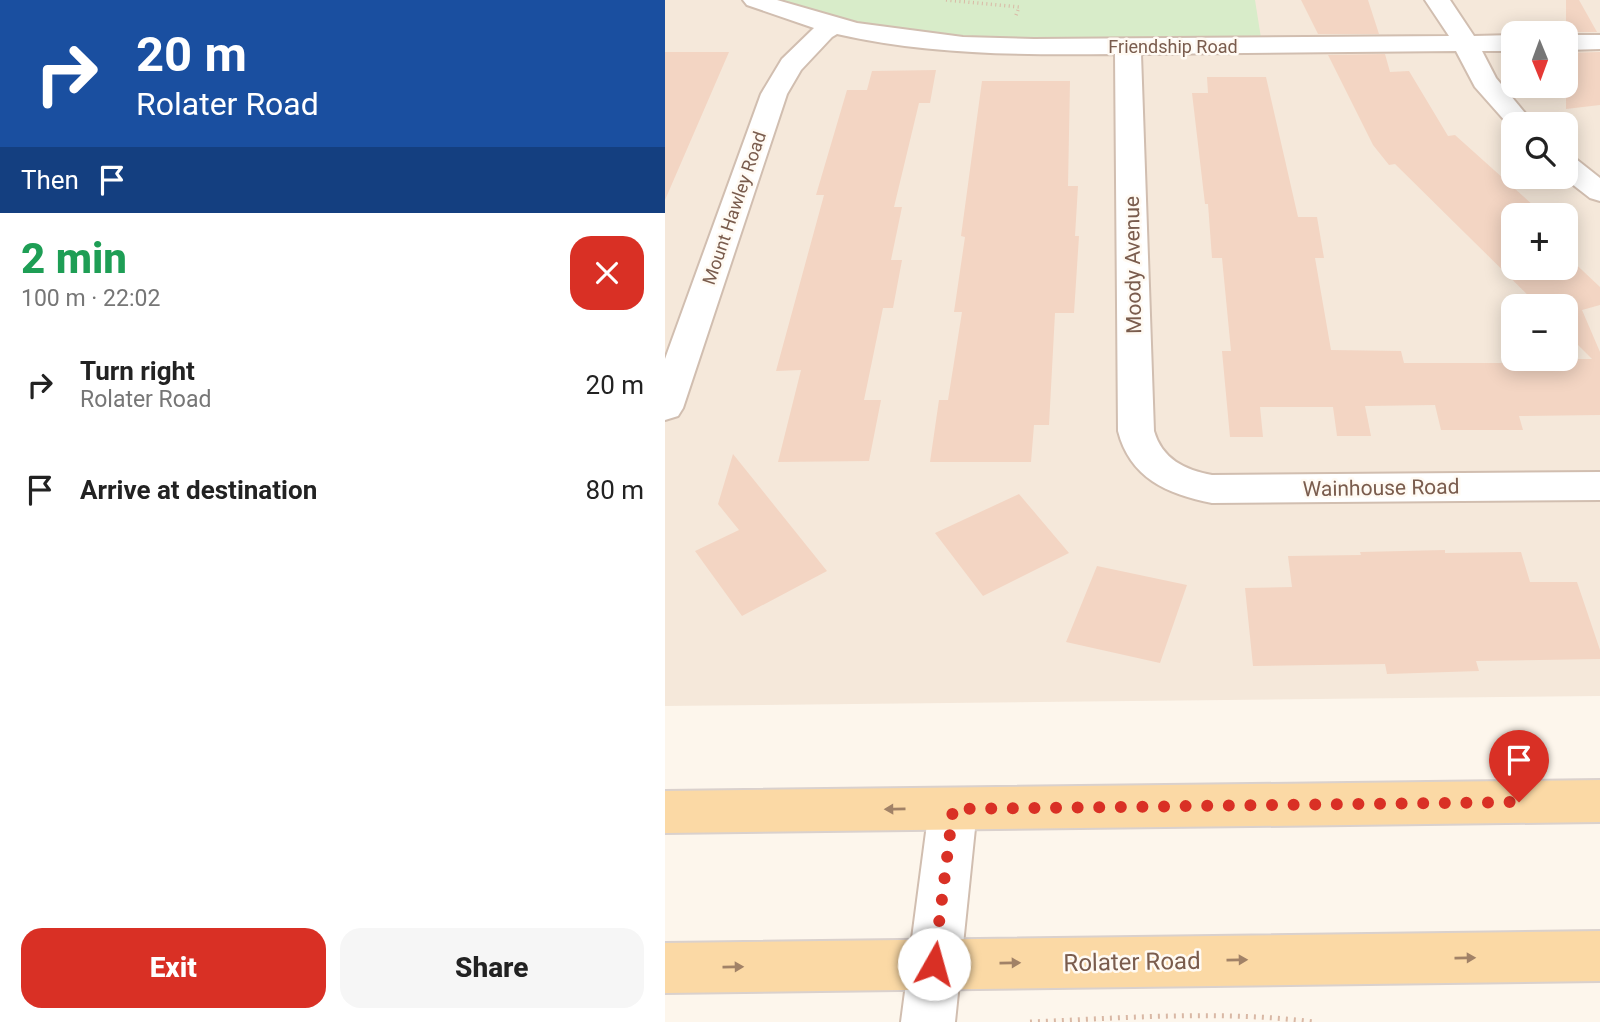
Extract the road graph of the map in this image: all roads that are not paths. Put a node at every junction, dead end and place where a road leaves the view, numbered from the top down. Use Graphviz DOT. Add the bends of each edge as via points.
graph roads {
  1 [pos="755,0"];
  2 [pos="1437,0"];
  3 [pos="833,25"];
  4 [pos="1501,39"];
  5 [pos="1579,39"];
  6 [pos="1600,42"];
  7 [pos="1464,43"];
  8 [pos="1128,46"];
  9 [pos="1510,112"];
  10 [pos="1578,174"];
  11 [pos="1600,192"];
  12 [pos="665,408"];
  13 [pos="1164,474"];
  14 [pos="1600,486"];
  15 [pos="1600,801"];
  16 [pos="953,809"];
  17 [pos="665,812"];
  18 [pos="1600,956"];
  19 [pos="934,964"];
  20 [pos="665,968"];
  21 [pos="928,1022"];
  1 -- 3 [label="street, Friendship Road"];
  2 -- 7 [label="street"];
  3 -- 8 [label="street, Friendship Road" via="962,45"];
  3 -- 12 [label="street, Mount Hawley Road" via="789,66 774,94"];
  4 -- 7 [label="street, Friendship Road"];
  5 -- 6 [label="street"];
  7 -- 8 [label="street, Friendship Road"];
  7 -- 9 [label="street" via="1484,81"];
  8 -- 13 [label="street, Moody Avenue" via="1136,431 1141,449"];
  10 -- 11 [label="street"];
  13 -- 14 [label="street, Wainhouse Road" via="1212,489"];
  15 -- 16 [label="main road"];
  16 -- 17 [label="main road, one-way"];
  16 -- 19 [label="street"];
  19 -- 18 [label="main road, Rolater Road, one-way"];
  20 -- 19 [label="main road, Rolater Road, one-way"];
  19 -- 21 [label="street"];
}
